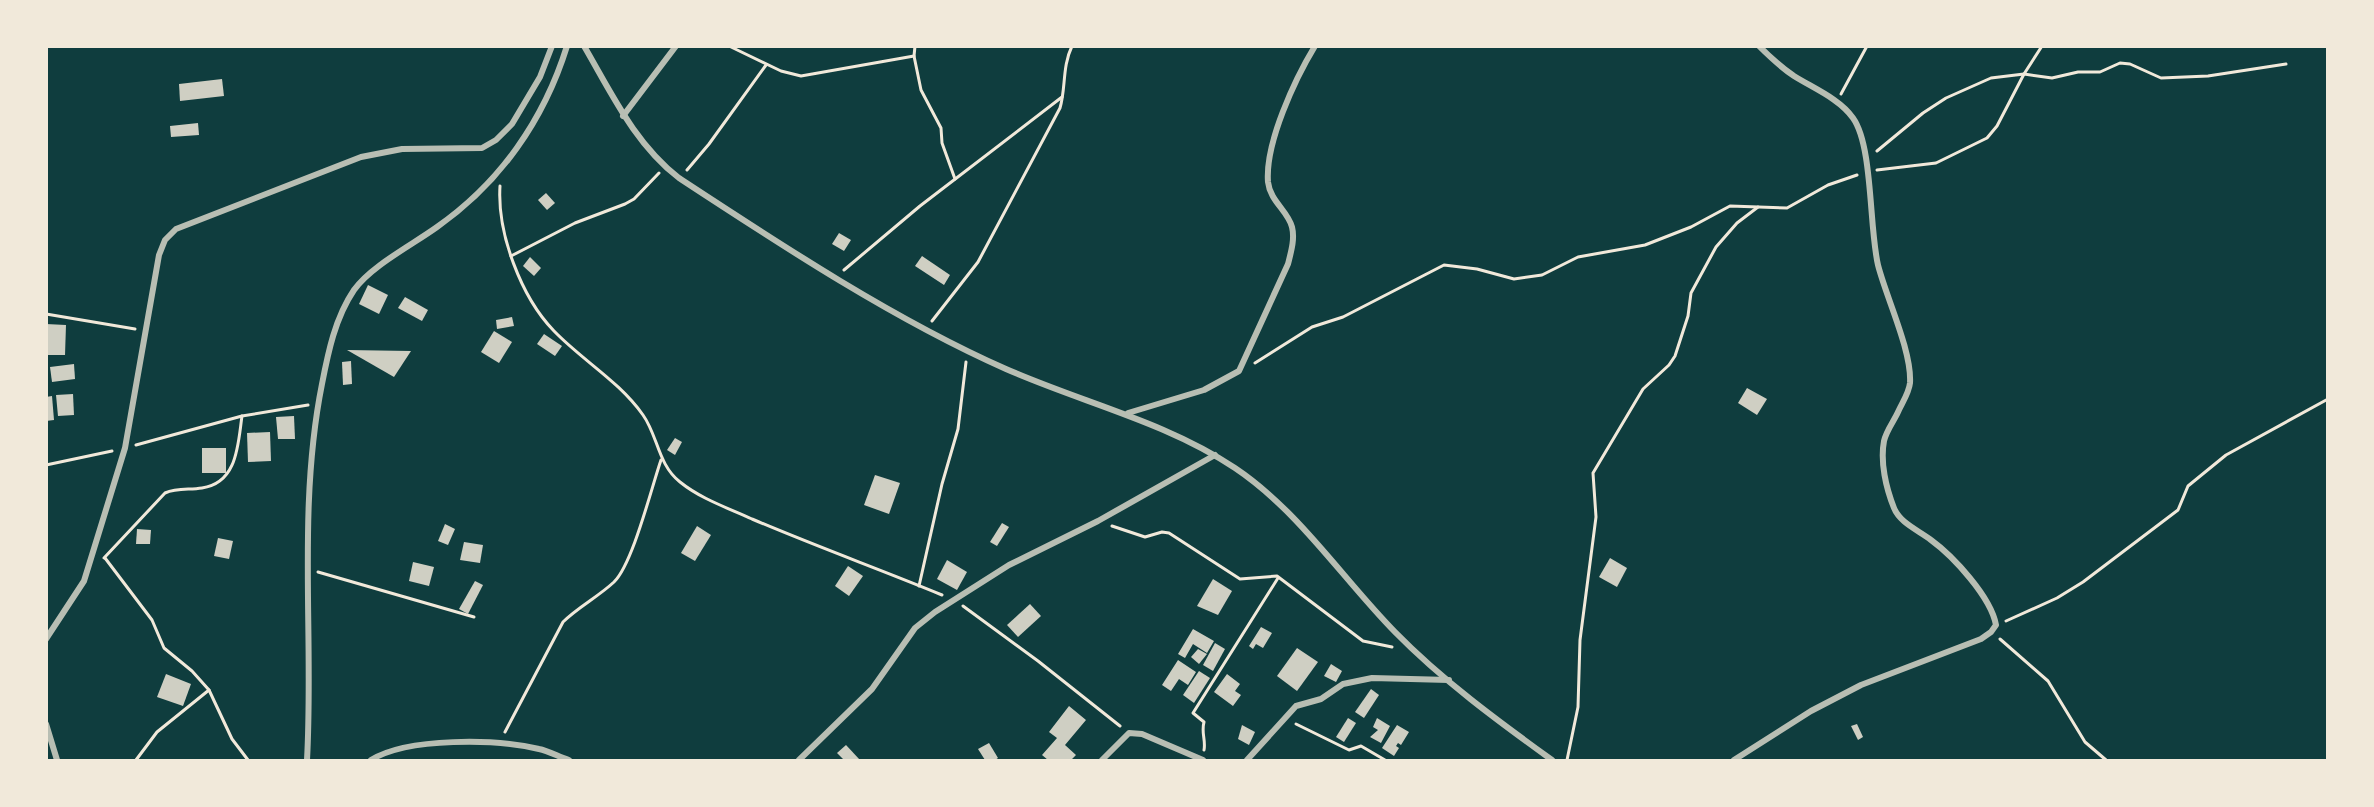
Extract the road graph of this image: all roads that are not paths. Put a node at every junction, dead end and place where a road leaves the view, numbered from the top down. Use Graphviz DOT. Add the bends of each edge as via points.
graph roads {
  1 [pos="552,46"];
  2 [pos="567,46"];
  3 [pos="584,46"];
  4 [pos="676,46"];
  5 [pos="1315,46"];
  6 [pos="1760,46"];
  7 [pos="623,116"];
  8 [pos="1128,413"];
  9 [pos="1215,455"];
  10 [pos="46,639"];
  11 [pos="1449,680"];
  12 [pos="46,724"];
  13 [pos="57,760"];
  14 [pos="307,760"];
  15 [pos="371,760"];
  16 [pos="569,760"];
  17 [pos="799,760"];
  18 [pos="1102,760"];
  19 [pos="1203,760"];
  20 [pos="1247,760"];
  21 [pos="1552,760"];
  22 [pos="1734,760"];
  1 -- 10 [label="street" via="540,77 512,124 482,148 402,149 361,157 176,229 165,240 159,255 125,448 84,581"];
  2 -- 14 [label="street" via="532,126 501,172 461,210 355,289 333,338 318,403 307,505"];
  3 -- 7 [label="street"];
  4 -- 7 [label="street"];
  5 -- 8 [label="street" via="1281,118 1271,155 1268,182 1275,203 1292,226 1288,264 1239,370 1204,390"];
  6 -- 22 [label="street" via="1854,120 1866,159 1878,264 1910,375 1905,398 1884,440 1888,490 1895,510 1906,524 1948,554 1976,588 1996,625 1991,632 1935,658 1861,685 1811,711"];
  7 -- 8 [label="street" via="665,167 836,277 1006,369"];
  8 -- 9 [label="street"];
  9 -- 11 [label="street" via="1273,499 1395,632"];
  9 -- 17 [label="street" via="1009,565 935,612 915,628 872,689"];
  11 -- 20 [label="street" via="1372,678 1343,684 1321,699 1296,706"];
  11 -- 21 [label="street"];
  12 -- 13 [label="street"];
  15 -- 16 [label="street" via="410,745 499,742 540,749"];
  18 -- 19 [label="street" via="1129,733 1142,734"];
}
